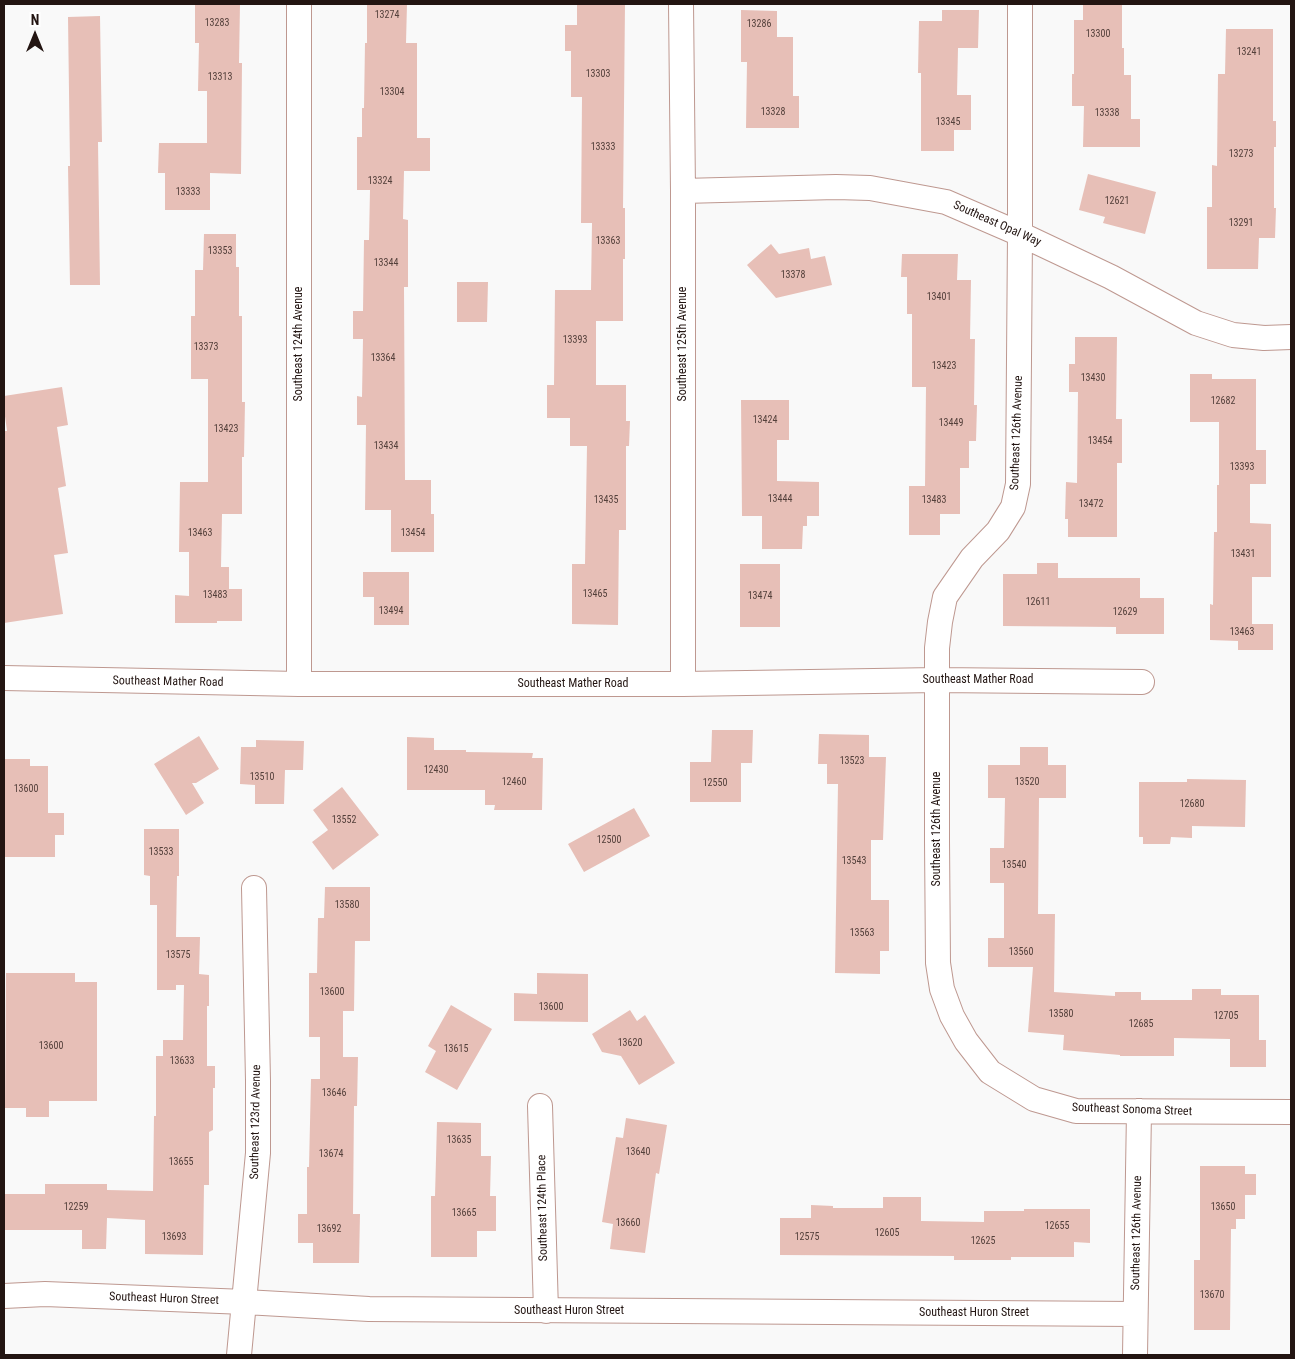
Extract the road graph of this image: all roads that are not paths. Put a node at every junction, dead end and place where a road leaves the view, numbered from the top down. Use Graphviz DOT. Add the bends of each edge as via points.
graph roads {
  1 [pos="299,4"];
  2 [pos="681,4"];
  3 [pos="1020,4"];
  4 [pos="683,191"];
  5 [pos="1020,234"];
  6 [pos="1291,337"];
  7 [pos="4,678"];
  8 [pos="937,680"];
  9 [pos="1142,682"];
  10 [pos="299,684"];
  11 [pos="683,684"];
  12 [pos="254,888"];
  13 [pos="952,1016"];
  14 [pos="540,1106"];
  15 [pos="1139,1111"];
  16 [pos="1291,1112"];
  17 [pos="4,1296"];
  18 [pos="245,1302"];
  19 [pos="546,1311"];
  20 [pos="1135,1314"];
  21 [pos="239,1355"];
  22 [pos="1135,1355"];
  1 -- 10 [label="street, Southeast 124th Avenue"];
  2 -- 4 [label="street, Southeast 125th Avenue"];
  3 -- 5 [label="street, Southeast 126th Avenue"];
  4 -- 5 [label="street, Southeast Opal Way" via="870,188 946,202"];
  4 -- 11 [label="street, Southeast 125th Avenue"];
  5 -- 6 [label="street, Southeast Opal Way" via="1196,323 1233,335"];
  5 -- 8 [label="street, Southeast 126th Avenue" via="1018,484 1014,507 945,597 937,648"];
  7 -- 10 [label="street, Southeast Mather Road"];
  8 -- 9 [label="street, Southeast Mather Road"];
  8 -- 11 [label="street, Southeast Mather Road"];
  8 -- 13 [label="street, Southeast 126th Avenue" via="938,963 942,990"];
  10 -- 11 [label="street, Southeast Mather Road"];
  12 -- 18 [label="street, Southeast 123rd Avenue" via="258,1153"];
  13 -- 15 [label="street, Southeast Sonoma Street" via="990,1072 1034,1099 1076,1111"];
  14 -- 19 [label="street, Southeast 124th Place"];
  15 -- 16 [label="street, Southeast Sonoma Street"];
  15 -- 20 [label="street, Southeast 126th Avenue"];
  17 -- 18 [label="street, Southeast Huron Street" via="45,1294"];
  18 -- 19 [label="street, Southeast Huron Street" via="369,1309"];
  18 -- 21 [label="street, Southeast 123rd Avenue"];
  19 -- 20 [label="street, Southeast Huron Street"];
  20 -- 22 [label="street, Southeast 126th Avenue"];
}
